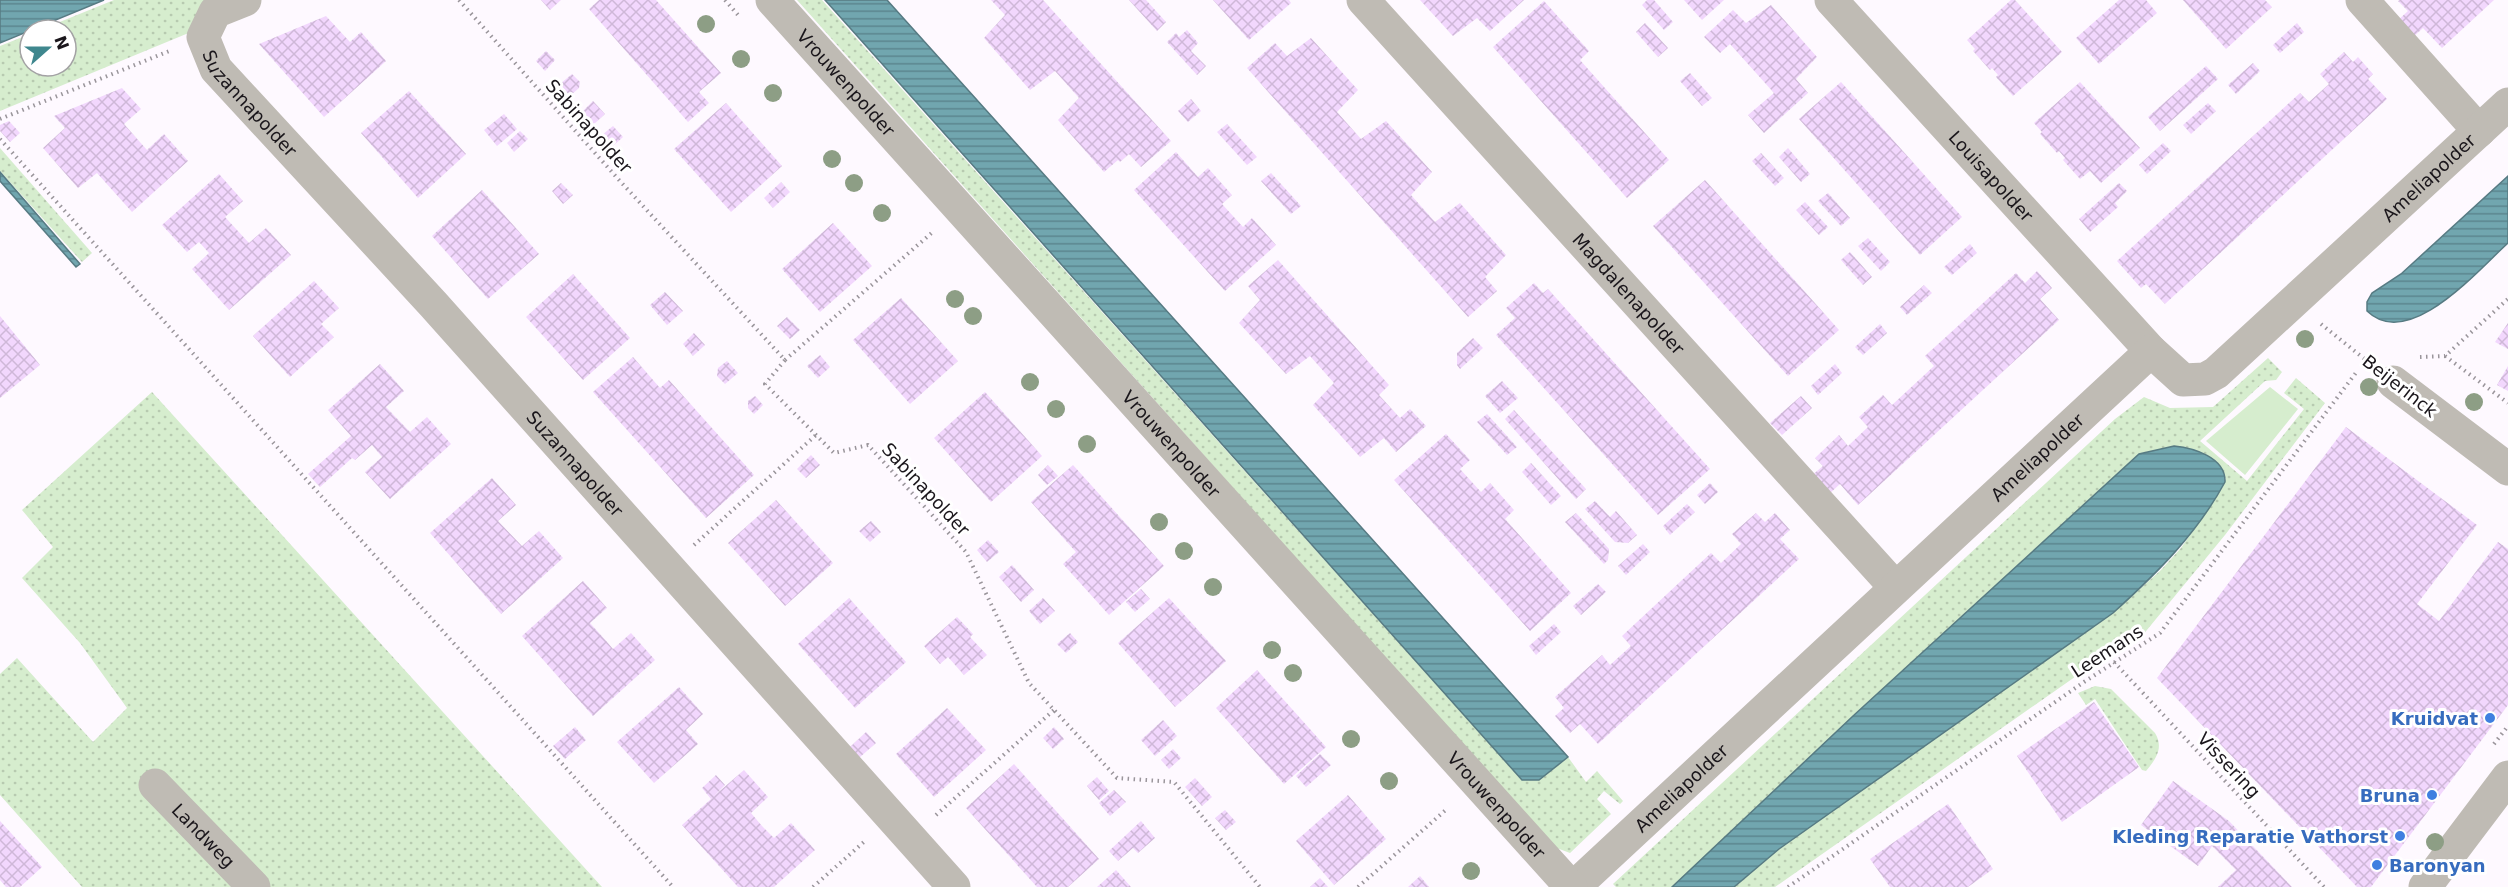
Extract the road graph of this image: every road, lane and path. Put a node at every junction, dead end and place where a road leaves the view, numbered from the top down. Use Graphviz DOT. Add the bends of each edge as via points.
graph roads {
  1 [pos="245,0"];
  2 [pos="459,0"];
  3 [pos="772,0"];
  4 [pos="1363,0"];
  5 [pos="1831,0"];
  6 [pos="2362,0"];
  7 [pos="203,37"];
  8 [pos="2508,104"];
  9 [pos="0,119"];
  10 [pos="2479,131"];
  11 [pos="0,139"];
  12 [pos="957,206"];
  13 [pos="2508,299"];
  14 [pos="2293,302"];
  15 [pos="2151,351"];
  16 [pos="2445,356"];
  17 [pos="785,360"];
  18 [pos="2366,360"];
  19 [pos="2394,366"];
  20 [pos="2508,403"];
  21 [pos="816,435"];
  22 [pos="2508,469"];
  23 [pos="668,568"];
  24 [pos="1895,587"];
  25 [pos="2114,662"];
  26 [pos="1054,710"];
  27 [pos="2508,777"];
  28 [pos="155,785"];
  29 [pos="1448,808"];
  30 [pos="901,827"];
  31 [pos="254,887"];
  32 [pos="673,887"];
  33 [pos="813,887"];
  34 [pos="954,887"];
  35 [pos="1260,887"];
  36 [pos="1358,887"];
  37 [pos="1573,887"];
  38 [pos="1788,887"];
  39 [pos="2324,887"];
  40 [pos="2425,887"];
  1 -- 7 [label="street" via="215,12"];
  2 -- 17 [label="path, Sabinapolder"];
  3 -- 12 [label="street, Vrouwenpolder"];
  4 -- 24 [label="street, Magdalenapolder"];
  5 -- 15 [label="street, Louisapolder"];
  6 -- 10 [label="street"];
  7 -- 9 [label="path"];
  7 -- 23 [label="street, Suzannapolder" via="216,69 433,304"];
  8 -- 10 [label="street, Ameliapolder"];
  10 -- 14 [label="street, Ameliapolder"];
  11 -- 32 [label="path"];
  12 -- 17 [label="path" via="933,232"];
  12 -- 37 [label="street, Vrouwenpolder"];
  13 -- 16 [label="path"];
  14 -- 15 [label="street, Ameliapolder" via="2205,380 2183,380"];
  14 -- 18 [label="path, Beijerinck"];
  15 -- 24 [label="street, Ameliapolder"];
  16 -- 19 [label="path"];
  16 -- 20 [label="path"];
  17 -- 21 [label="path, Sabinapolder" via="765,384"];
  18 -- 19 [label="path, Beijerinck"];
  18 -- 19 [label="path"];
  18 -- 25 [label="path, Leemans" via="2160,633"];
  19 -- 22 [label="street, Beijerinck"];
  21 -- 23 [label="path"];
  21 -- 26 [label="path, Sabinapolder" via="834,453 868,445 966,552 1029,683"];
  23 -- 30 [label="street, Suzannapolder"];
  24 -- 37 [label="street, Ameliapolder"];
  25 -- 38 [label="path, Leemans"];
  25 -- 39 [label="path, Vissering"];
  26 -- 30 [label="path"];
  26 -- 35 [label="path, Sabinapolder" via="1117,778 1174,782"];
  27 -- 40 [label="street"];
  28 -- 31 [label="street, Landweg"];
  29 -- 36 [label="path"];
  30 -- 33 [label="path"];
  30 -- 34 [label="street, Suzannapolder"];
}
